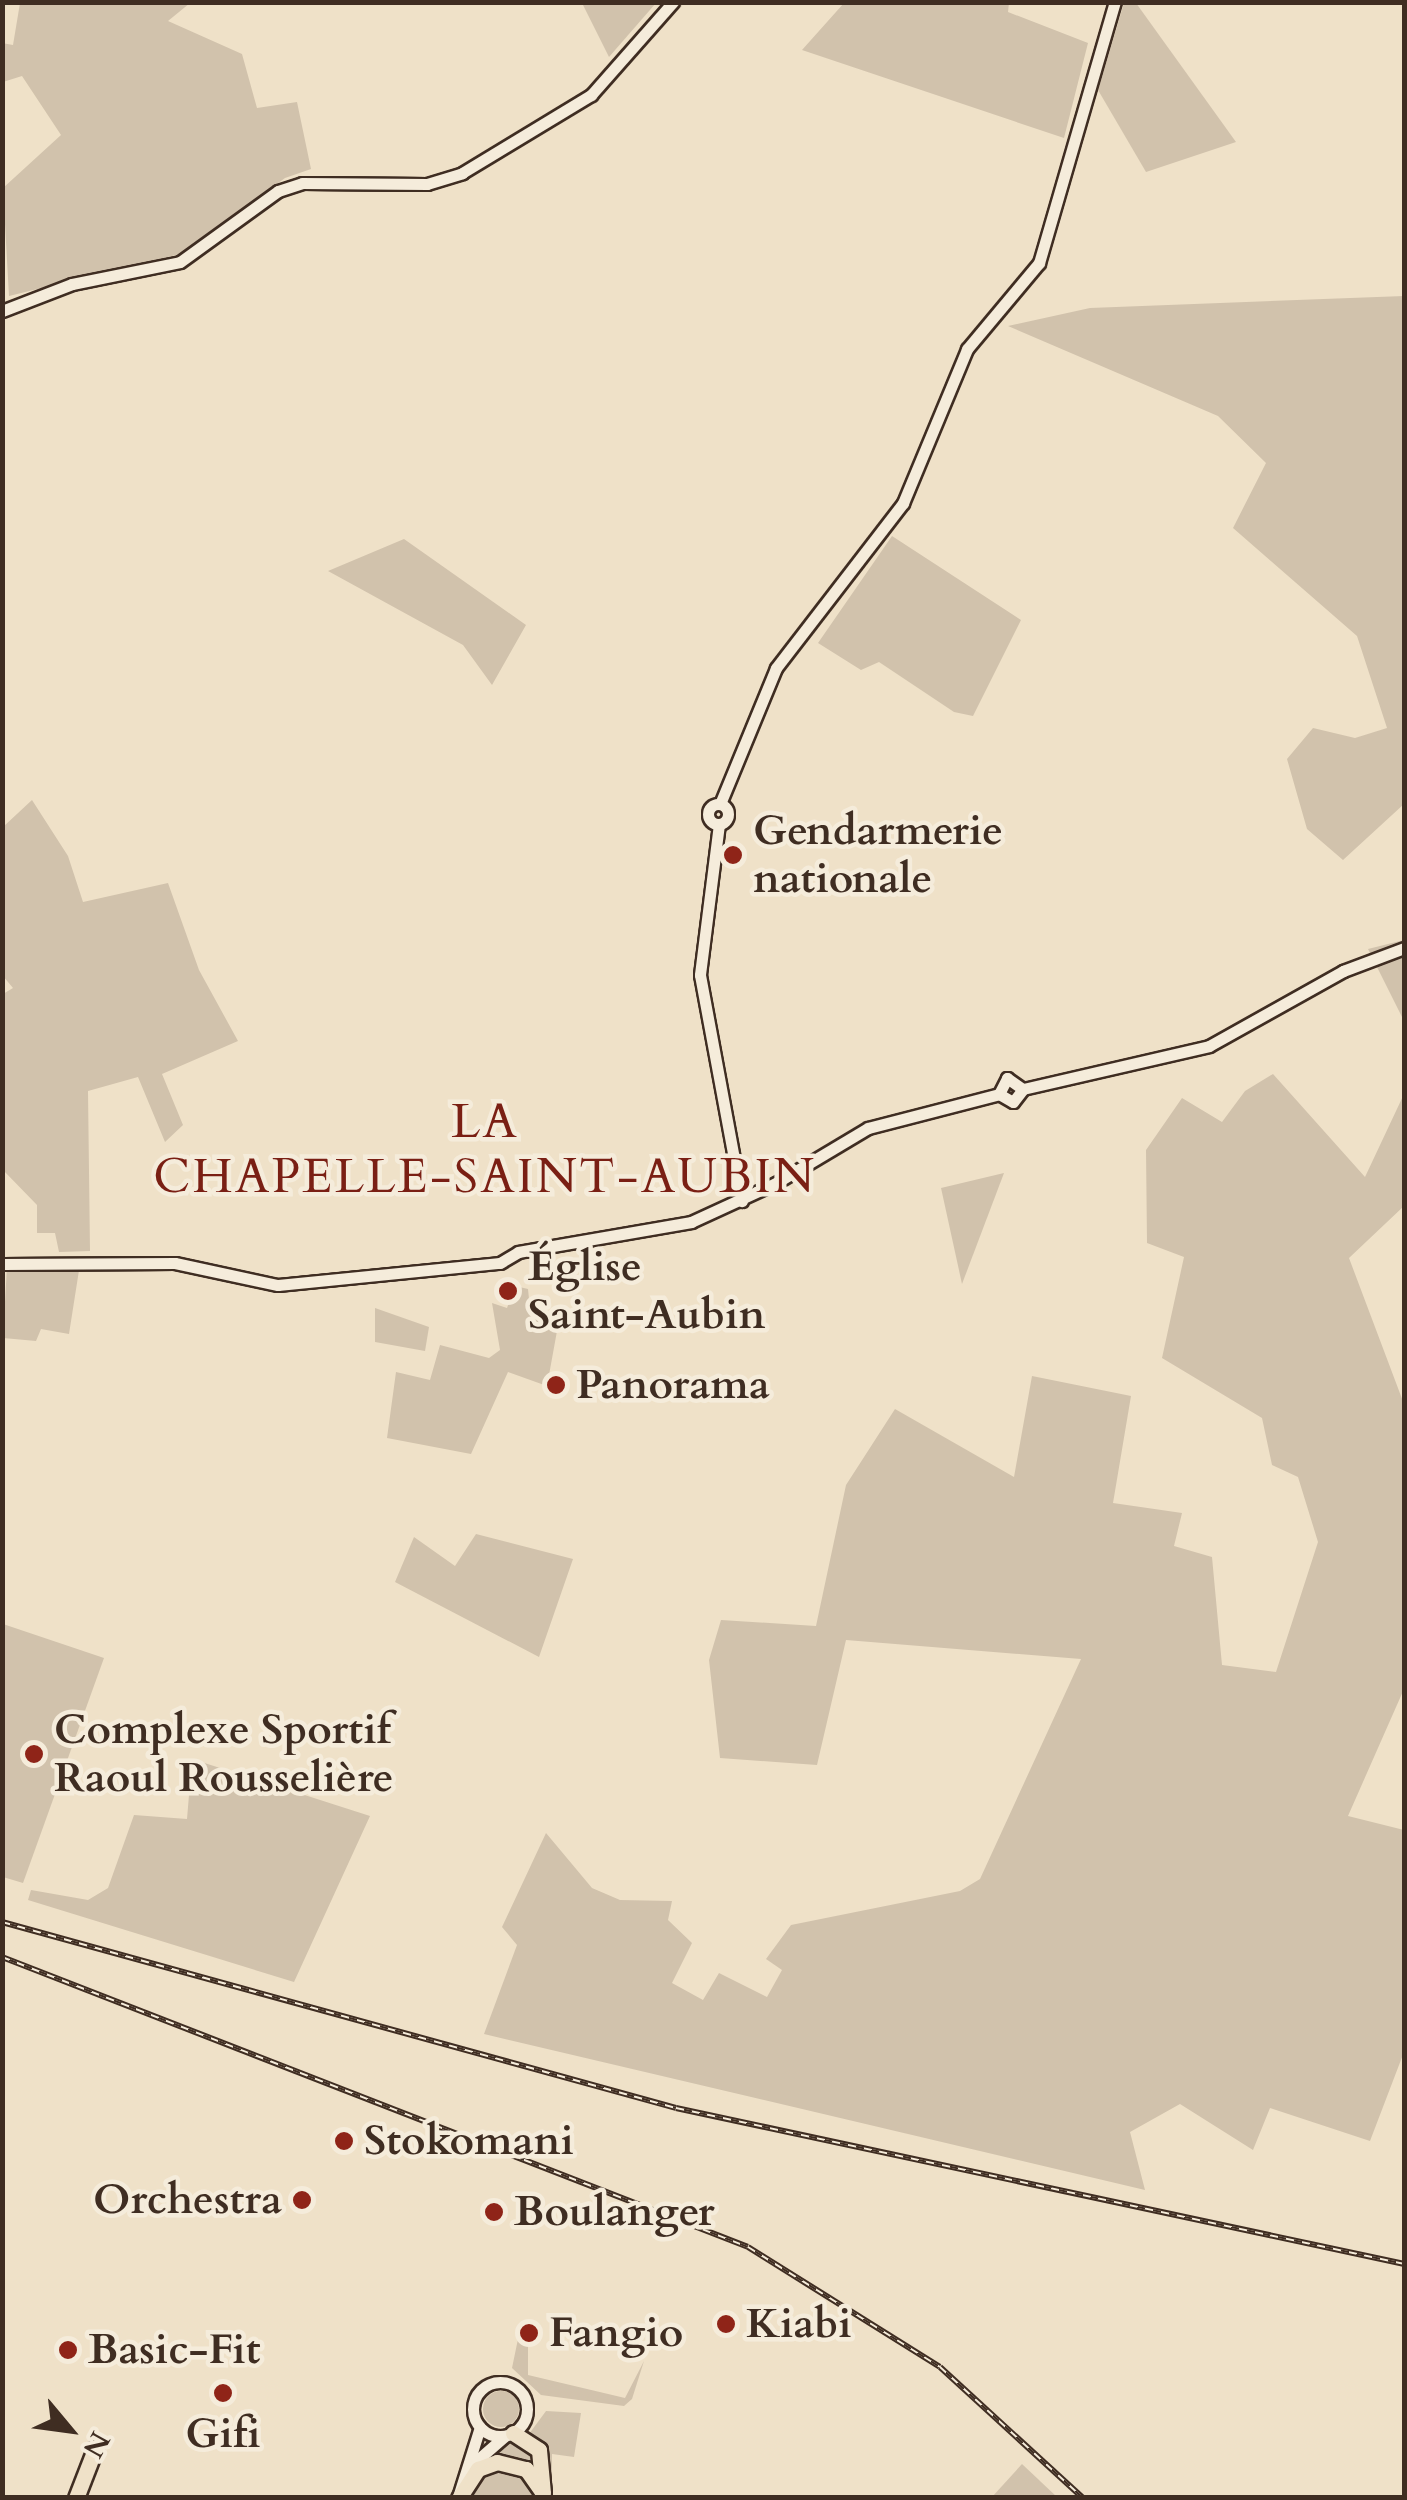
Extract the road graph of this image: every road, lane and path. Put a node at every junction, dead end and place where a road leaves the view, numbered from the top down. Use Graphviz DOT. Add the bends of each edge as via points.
graph roads {
  1 [pos="673,2"];
  2 [pos="1115,2"];
  3 [pos="2,312"];
  4 [pos="1404,948"];
  5 [pos="742,1201"];
  6 [pos="2,1264"];
  7 [pos="480,2427"];
  8 [pos="509,2435"];
  9 [pos="459,2493"];
  10 [pos="542,2495"];
  11 [pos="76,2498"];
  12 [pos="84,2498"];
  1 -- 3 [label="street" via="590,95 462,173 426,184 302,183 278,191 180,262 72,284"];
  2 -- 5 [label="street" via="1039,263 961,358 903,504 776,668 720,804 708,814 719,824 700,975"];
  4 -- 5 [label="street" via="1344,971 1210,1046 1022,1089 1009,1078 999,1094 868,1128"];
  5 -- 6 [label="street" via="665,1229 518,1252 500,1263 278,1285 252,1274 143,1260"];
  7 -- 8 [label="street"];
  7 -- 8 [label="street" via="475,2398 504,2382 528,2404"];
  7 -- 9 [label="street"];
  8 -- 9 [label="street"];
  8 -- 10 [label="highway" via="539,2450"];
  9 -- 10 [label="highway" via="496,2462 526,2469"];
  11 -- 12 [label="highway" via="96,2449"];
}
